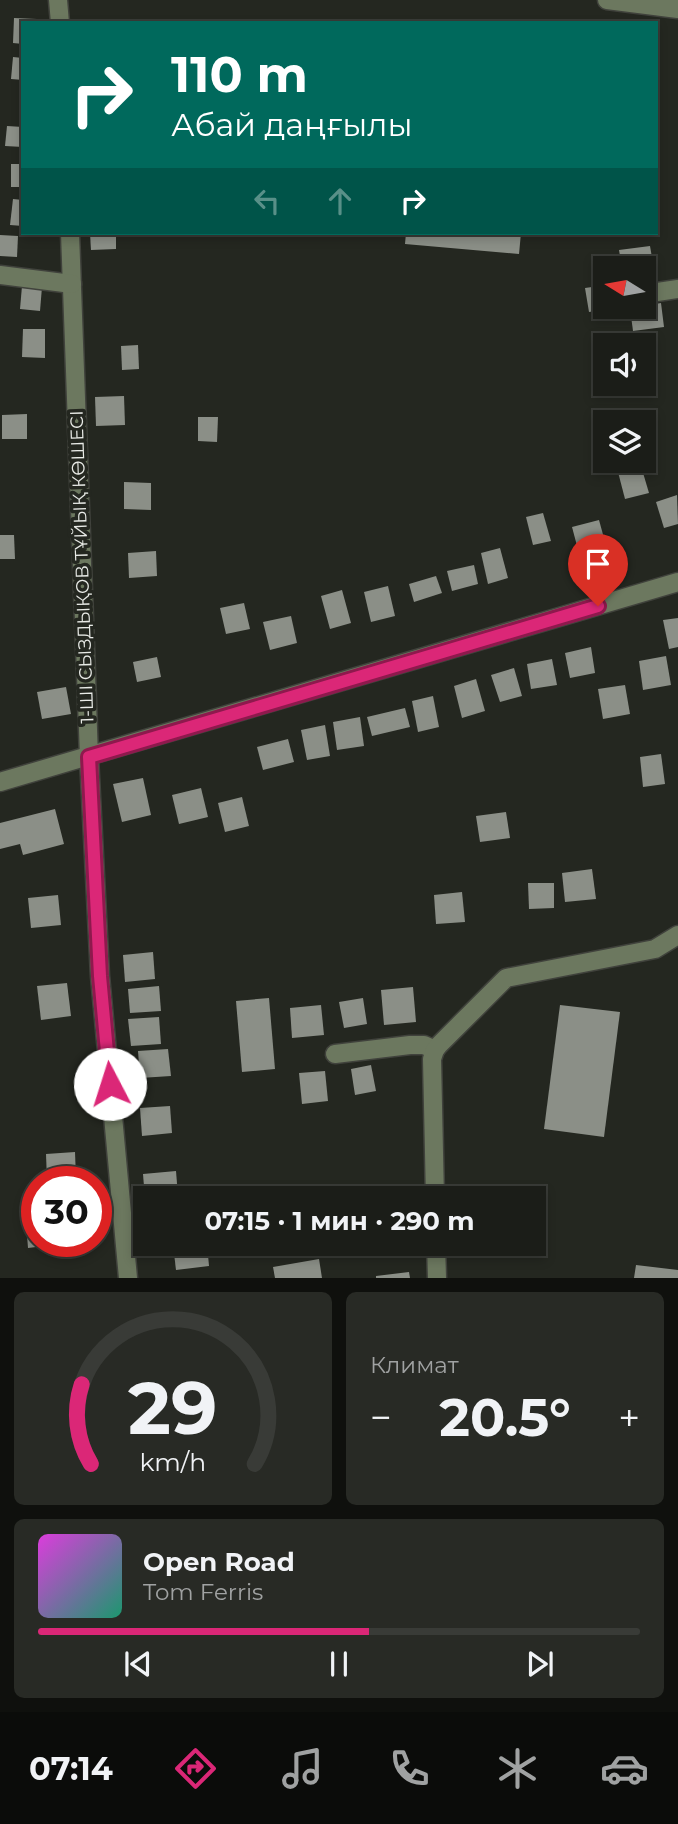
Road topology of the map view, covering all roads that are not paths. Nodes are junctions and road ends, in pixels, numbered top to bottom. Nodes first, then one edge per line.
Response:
1 (58, 0) edge
2 (607, 0) edge
3 (678, 9) edge
4 (60, 21) edge
5 (70, 235) edge
6 (0, 275) edge
7 (72, 284) junction
8 (678, 289) edge
9 (656, 292) edge
10 (678, 582) edge
11 (89, 757) junction
12 (0, 782) edge
13 (678, 935) edge
14 (435, 1050) junction
15 (335, 1054) dead end
16 (435, 1186) edge
17 (436, 1256) edge
18 (128, 1278) edge
19 (437, 1278) edge

1 - 4 street
2 - 3 street
5 - 7 street, 1-ШІ СЫЗДЫҚОВ ТҰЙЫҚ КӨШЕСІ
6 - 7 street
7 - 11 street, 1-ШІ СЫЗДЫҚОВ ТҰЙЫҚ КӨШЕСІ
8 - 9 street
10 - 11 street
11 - 12 street
11 - 18 street, 1-ШІ СЫЗДЫҚОВ ТҰЙЫҚ КӨШЕСІ
13 - 14 street
14 - 15 street
14 - 16 street
17 - 19 street

